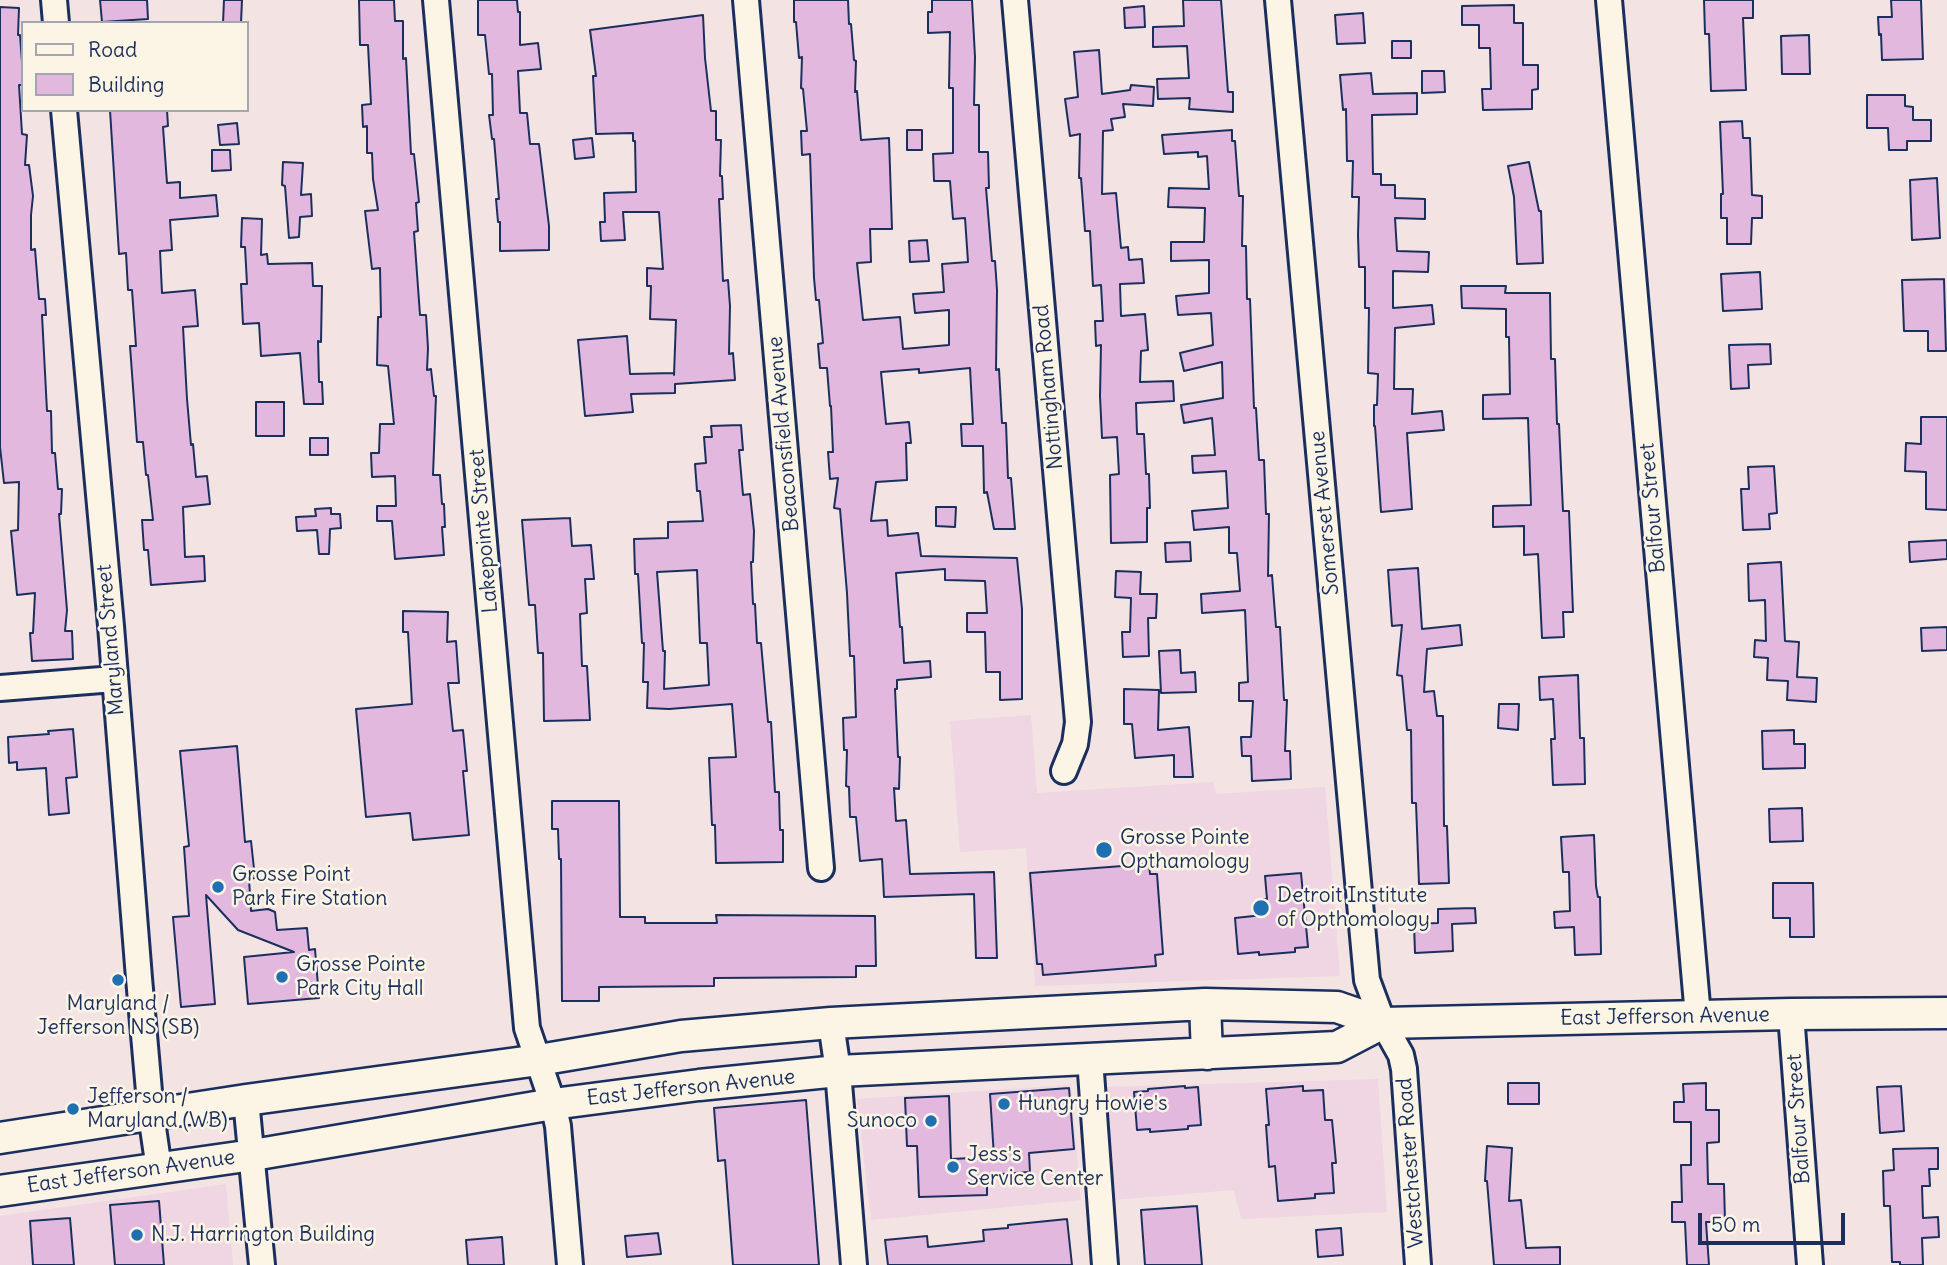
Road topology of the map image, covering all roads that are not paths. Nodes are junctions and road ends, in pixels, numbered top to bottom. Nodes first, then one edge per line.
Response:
1 (54, 0) edge
2 (436, 0) edge
3 (746, 0) edge
4 (1015, 0) edge
5 (1278, 0) edge
6 (1609, 0) edge
7 (56, 21) edge
8 (64, 112) edge
9 (114, 679) junction
10 (0, 688) edge
11 (1064, 771) dead end
12 (821, 868) dead end
13 (1205, 1004) junction
14 (1947, 1013) edge
15 (1791, 1014) junction
16 (1698, 1016) junction
17 (831, 1023) junction
18 (1383, 1023) junction
19 (1208, 1054) junction
20 (1090, 1059) junction
21 (538, 1060) junction
22 (838, 1071) junction
23 (246, 1100) junction
24 (553, 1104) junction
25 (151, 1114) junction
26 (0, 1138) edge
27 (253, 1155) junction
28 (159, 1169) junction
29 (0, 1191) edge
30 (262, 1265) edge
31 (570, 1265) edge
32 (855, 1265) edge
33 (1105, 1265) edge
34 (1418, 1265) edge
35 (1810, 1265) edge

1 - 7 street
2 - 21 street, Lakepointe Street
3 - 12 street, Beaconsfield Avenue
4 - 11 street, Nottingham Road
5 - 18 street, Somerset Avenue
6 - 16 street, Balfour Street
8 - 9 street, Maryland Street
9 - 10 street
9 - 25 street, Maryland Street
13 - 17 main road, East Jefferson Avenue
13 - 18 main road, East Jefferson Avenue
13 - 19 main road
14 - 15 main road, East Jefferson Avenue
15 - 16 main road, East Jefferson Avenue
15 - 35 street, Balfour Street
16 - 18 main road, East Jefferson Avenue
17 - 21 main road, East Jefferson Avenue
17 - 22 street
18 - 19 main road, East Jefferson Avenue
18 - 34 street, Westchester Road
19 - 20 main road, East Jefferson Avenue
20 - 22 main road, East Jefferson Avenue
20 - 33 street
21 - 23 main road, East Jefferson Avenue
21 - 24 street, Lakepointe Street
22 - 24 main road, East Jefferson Avenue
22 - 32 street
23 - 25 main road, East Jefferson Avenue
23 - 27 street
24 - 27 main road, East Jefferson Avenue
24 - 31 street
25 - 26 main road, East Jefferson Avenue
25 - 28 street, Maryland Street
27 - 28 main road, East Jefferson Avenue
27 - 30 street
28 - 29 main road, East Jefferson Avenue

